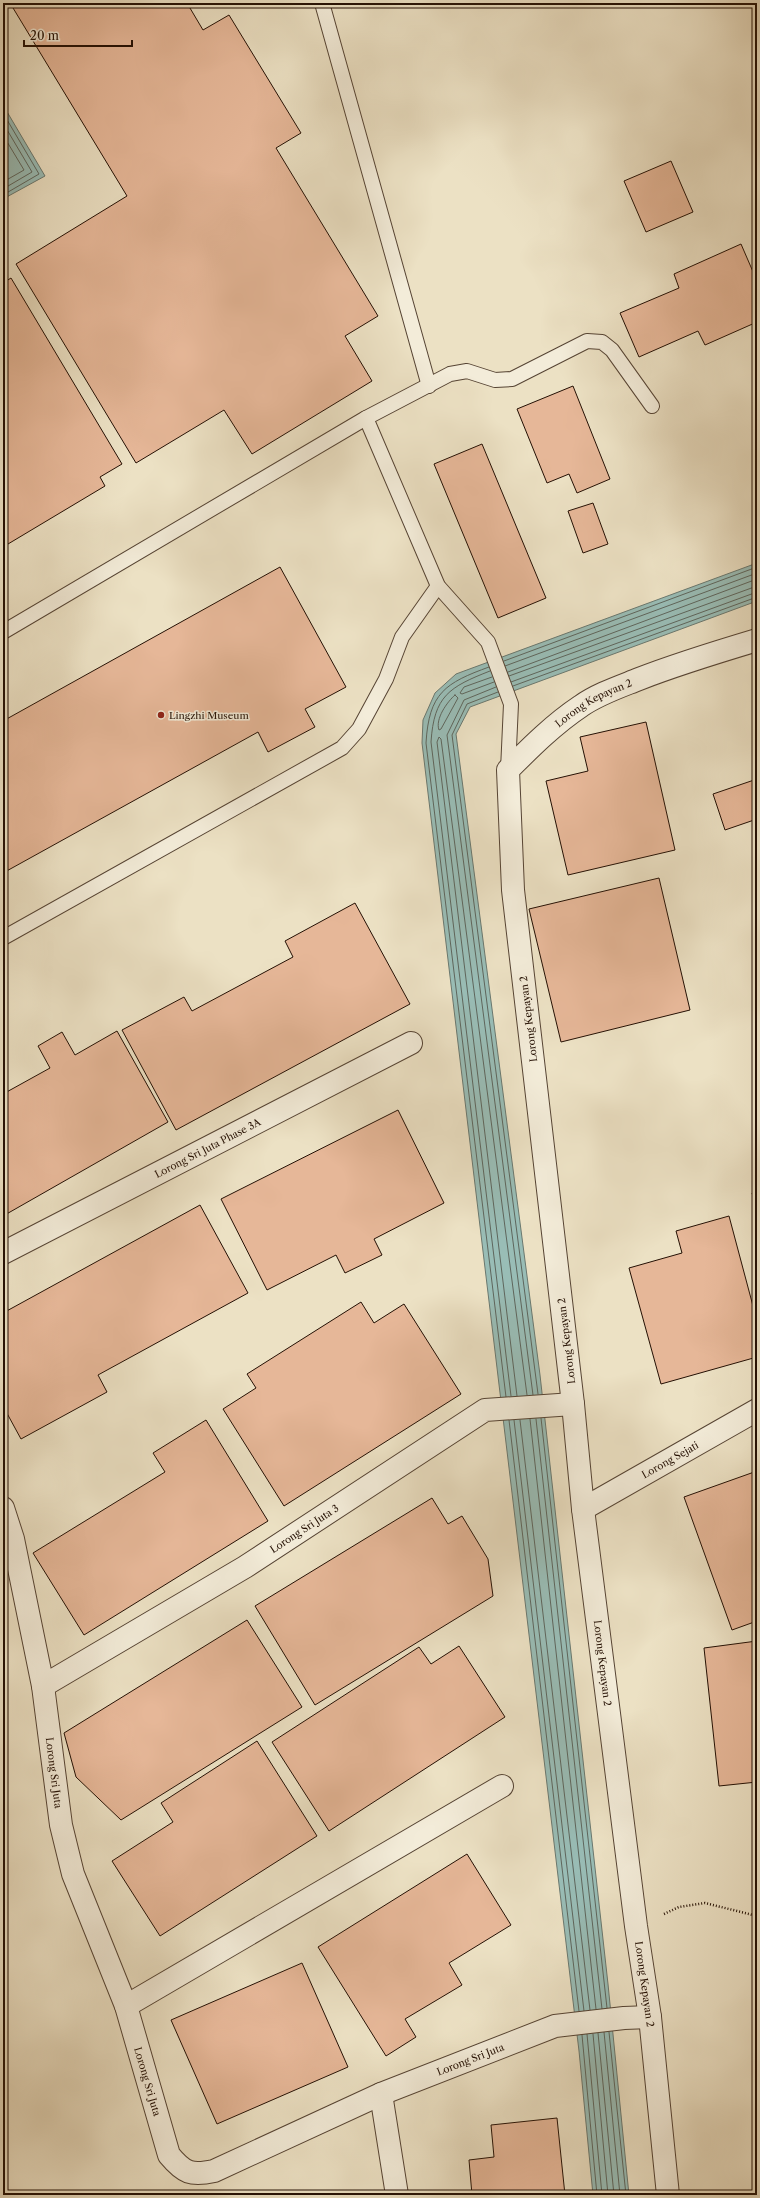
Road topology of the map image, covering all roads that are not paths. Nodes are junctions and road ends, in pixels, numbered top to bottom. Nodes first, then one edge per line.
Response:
1 (322, 3) edge
2 (429, 386) junction
3 (652, 406) dead end
4 (366, 418) junction
5 (438, 586) junction
6 (3, 632) edge
7 (757, 640) edge
8 (508, 770) junction
9 (3, 938) edge
10 (411, 1043) dead end
11 (3, 1253) edge
12 (573, 1404) junction
13 (757, 1410) edge
14 (3, 1508) edge
15 (583, 1509) junction
16 (43, 1686) junction
17 (502, 1786) dead end
18 (126, 2006) junction
19 (650, 2017) junction
20 (381, 2094) junction
21 (397, 2195) edge
22 (668, 2195) edge

1 - 2 lane
2 - 3 lane
2 - 4 lane
4 - 5 lane
4 - 6 lane
5 - 8 lane
5 - 9 lane
7 - 8 street, Lorong Kepayan 2
8 - 12 street, Lorong Kepayan 2
10 - 11 street, Lorong Sri Juta Phase 3A
12 - 15 street, Lorong Kepayan 2
12 - 16 street, Lorong Sri Juta 3
13 - 15 street, Lorong Sejati
14 - 16 street, Lorong Sri Juta
15 - 19 street, Lorong Kepayan 2
16 - 18 street, Lorong Sri Juta
17 - 18 street
18 - 20 street, Lorong Sri Juta
19 - 20 street, Lorong Sri Juta
19 - 22 street, Lorong Kepayan 2
20 - 21 street

